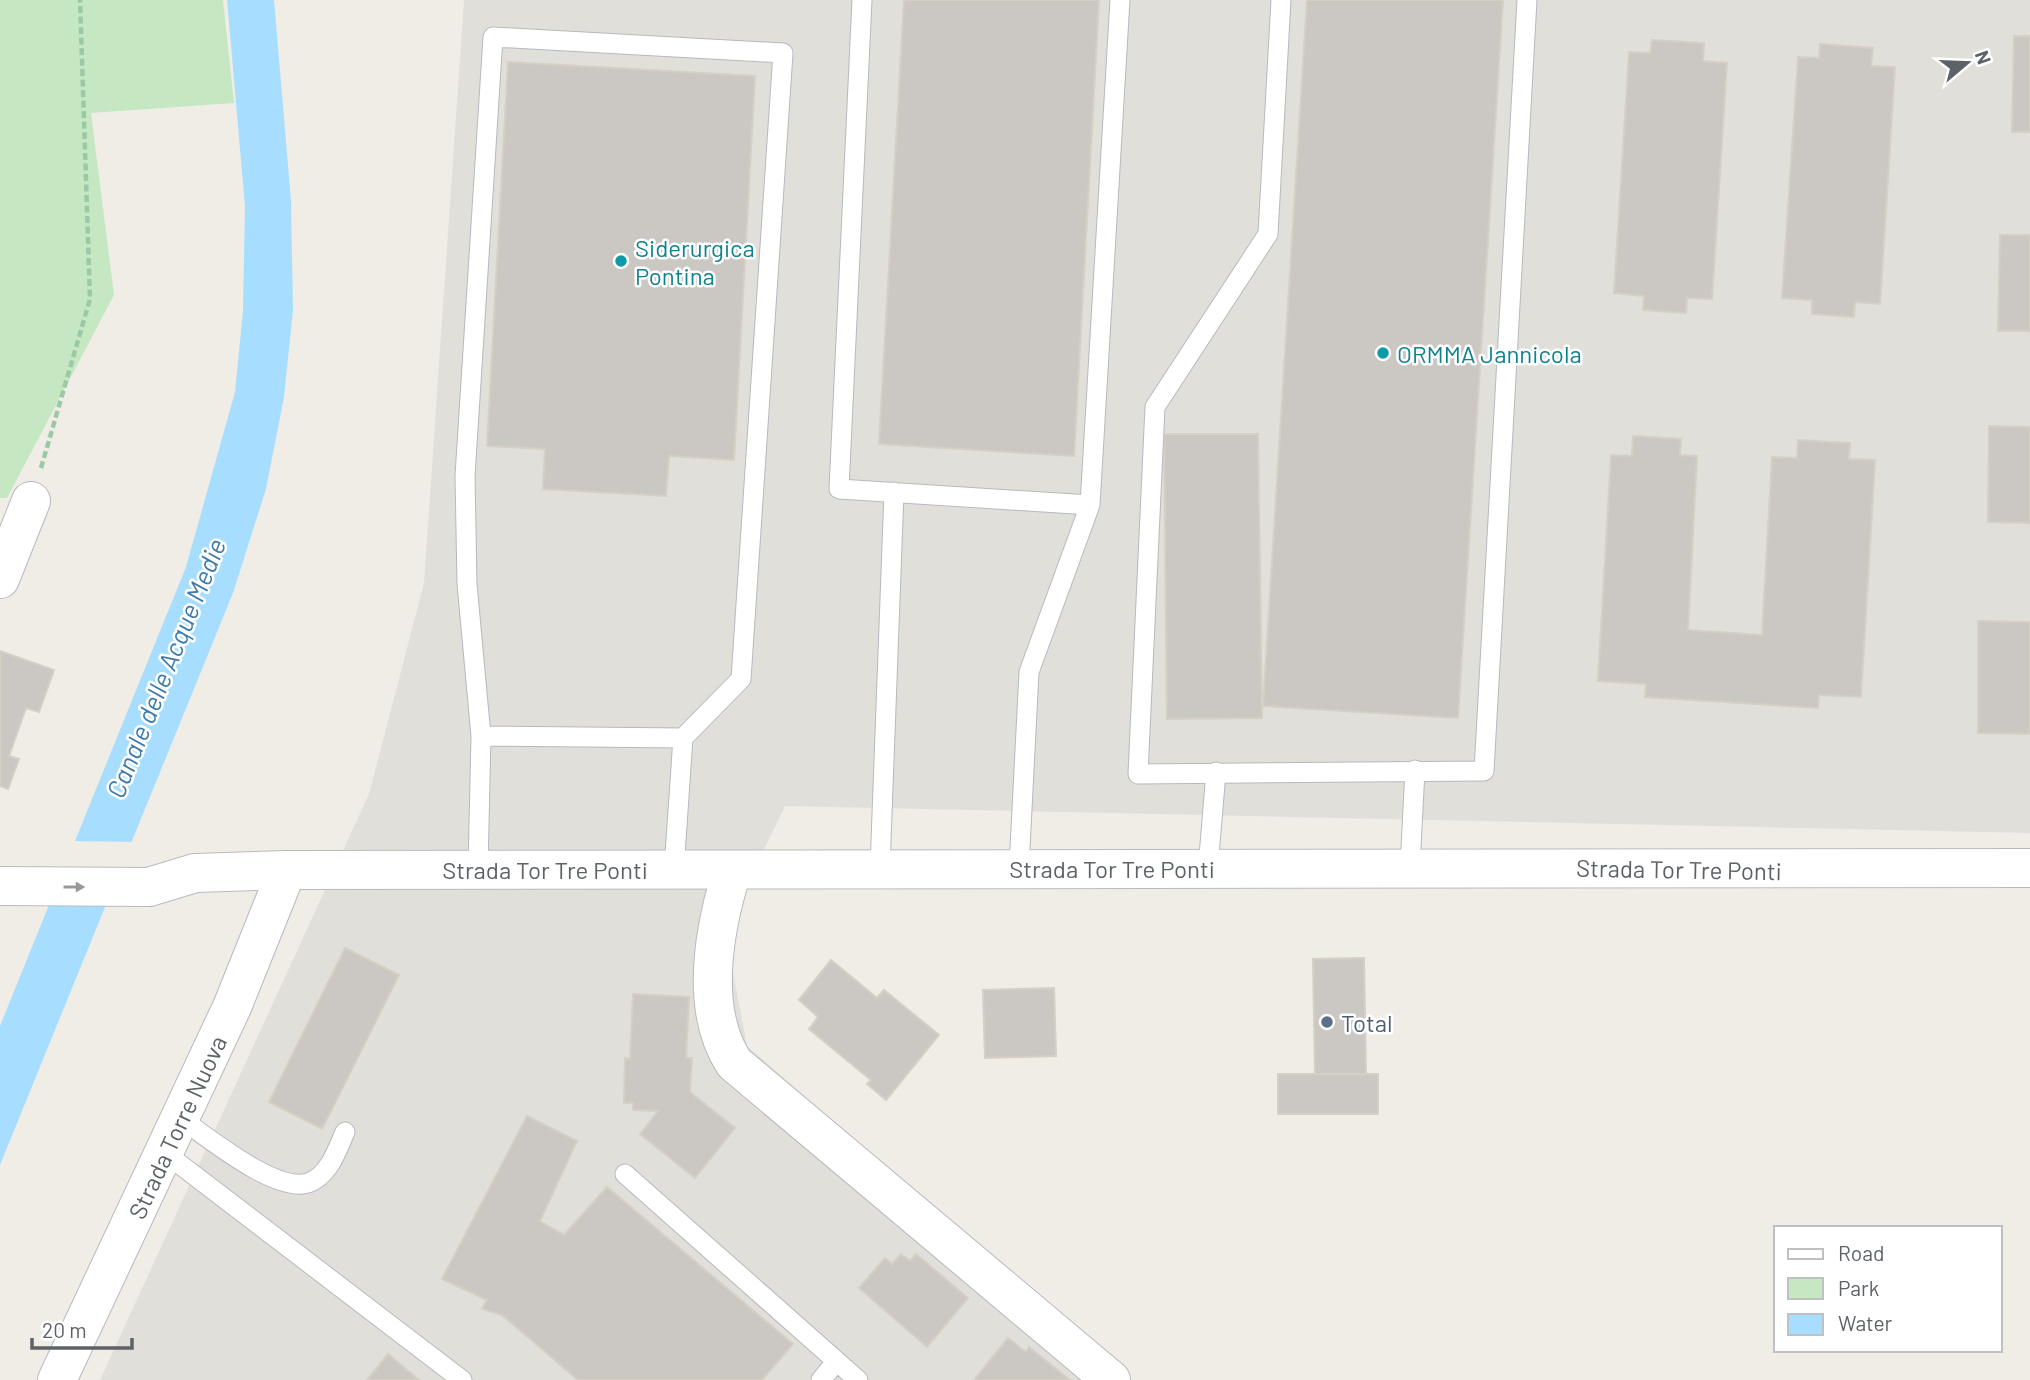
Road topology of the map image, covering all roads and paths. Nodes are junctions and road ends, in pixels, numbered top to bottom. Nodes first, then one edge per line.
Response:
1 (80, 0) edge
2 (862, 0) edge
3 (1120, 0) edge
4 (1281, 0) edge
5 (1527, 0) edge
6 (894, 492) junction
7 (31, 501) joint
8 (1090, 505) junction
9 (0, 579) edge
10 (481, 736) junction
11 (683, 738) junction
12 (1415, 770) junction
13 (1216, 772) junction
14 (1410, 867) junction
15 (880, 868) junction
16 (1019, 868) junction
17 (1208, 868) junction
18 (2030, 868) edge
19 (478, 869) junction
20 (674, 869) junction
21 (288, 870) junction
22 (732, 871) junction
23 (5, 874) edge
24 (181, 1118) junction
25 (345, 1132) dead end
26 (165, 1153) junction
27 (625, 1174) dead end
28 (835, 1363) junction
29 (57, 1380) edge
30 (462, 1380) edge
31 (821, 1380) edge
32 (858, 1380) edge
33 (1111, 1380) edge

1 - 7 path
2 - 6 lane
3 - 8 lane
4 - 13 lane
5 - 12 lane
6 - 8 lane
6 - 15 lane
7 - 9 street
8 - 16 lane
10 - 11 lane
10 - 11 lane
10 - 19 lane
11 - 20 lane
12 - 13 lane
12 - 14 lane
13 - 17 lane
14 - 17 street, Strada Tor Tre Ponti
14 - 18 street, Strada Tor Tre Ponti
15 - 16 street, Strada Tor Tre Ponti
15 - 22 street, Strada Tor Tre Ponti
16 - 17 street, Strada Tor Tre Ponti
19 - 20 street, Strada Tor Tre Ponti
19 - 21 street, Strada Tor Tre Ponti
20 - 22 street, Strada Tor Tre Ponti
21 - 23 street, Strada Tor Tre Ponti
21 - 24 street, Strada Torre Nuova
22 - 33 street
24 - 25 lane
24 - 26 street, Strada Torre Nuova
26 - 29 street, Strada Torre Nuova
26 - 30 lane
27 - 28 lane
28 - 31 lane
28 - 32 lane

